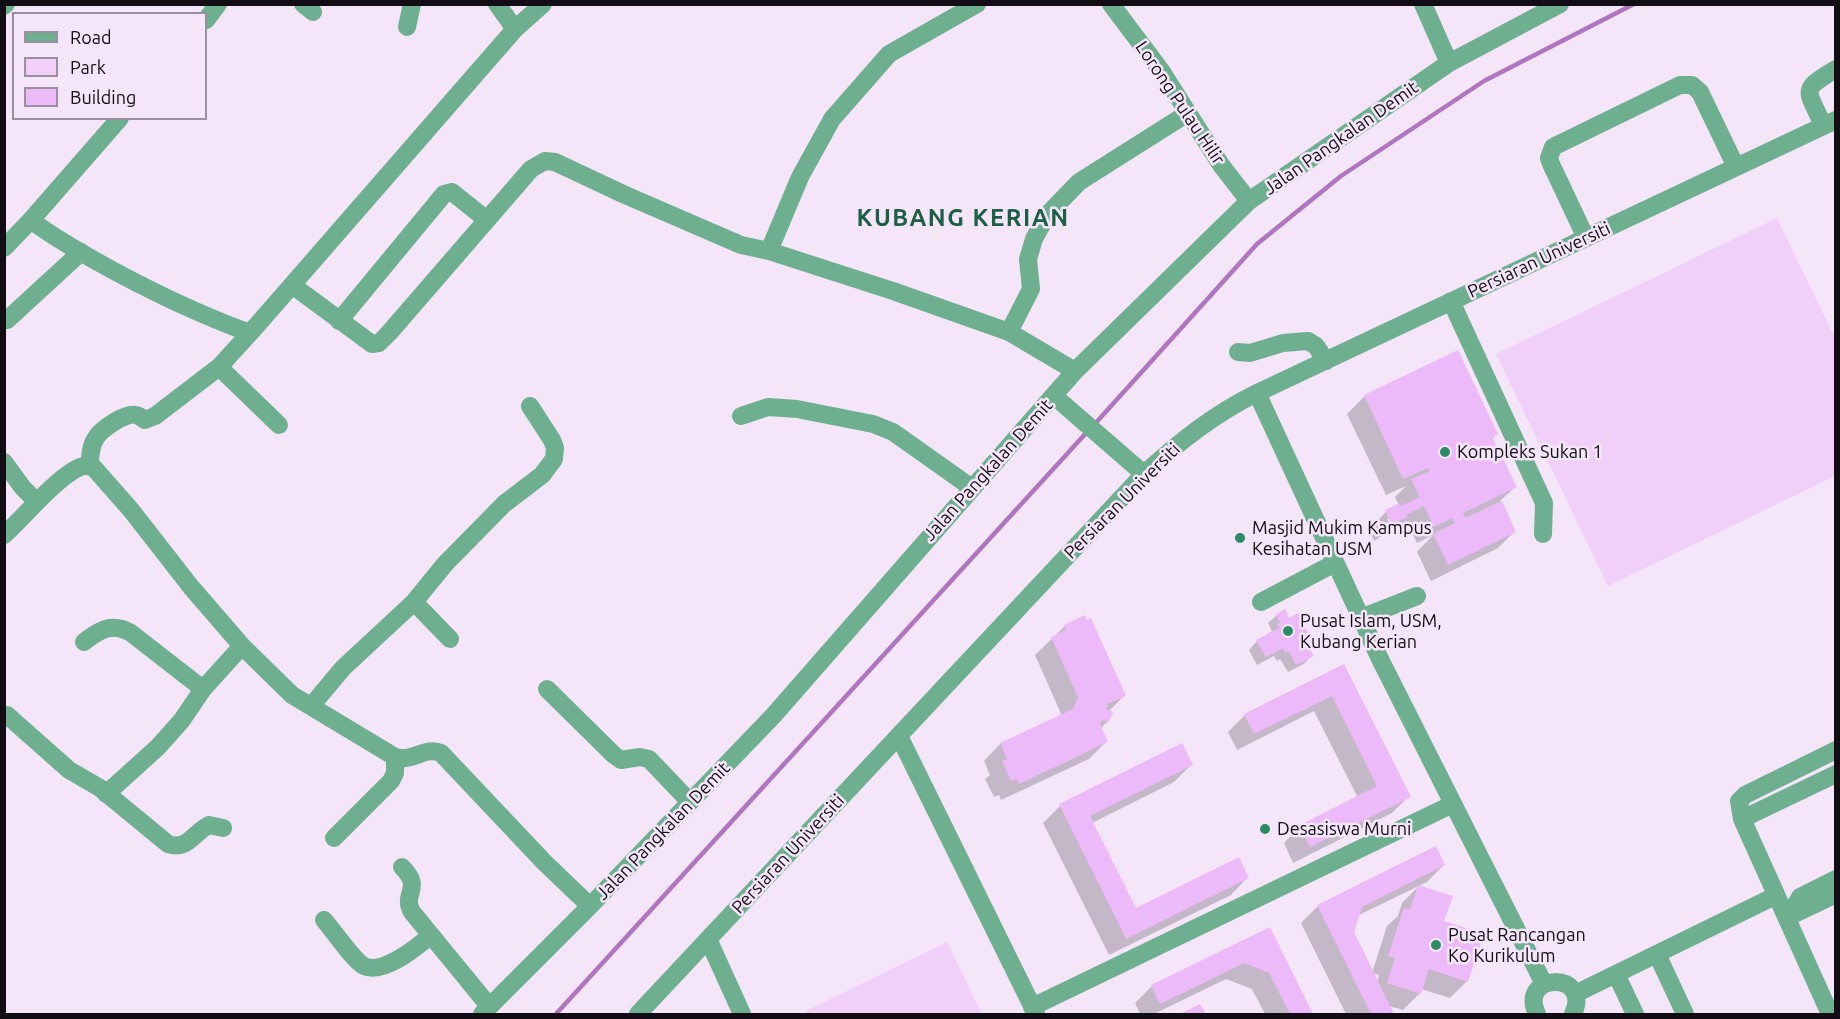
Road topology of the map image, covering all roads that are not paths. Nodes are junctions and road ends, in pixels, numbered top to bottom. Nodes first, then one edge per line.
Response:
1 (218, 4) edge
2 (411, 4) edge
3 (497, 4) edge
4 (543, 4) edge
5 (977, 4) edge
6 (1111, 4) edge
7 (1423, 4) edge
8 (1560, 4) edge
9 (207, 19) edge
10 (407, 27) dead end
11 (515, 29) junction
12 (1449, 63) junction
13 (1836, 69) edge
14 (1188, 113) junction
15 (118, 120) edge
16 (1829, 123) edge
17 (1736, 167) junction
18 (1249, 201) junction
19 (31, 220) junction
20 (487, 220) junction
21 (1586, 238) junction
22 (4, 248) edge
23 (770, 251) junction
24 (81, 252) junction
25 (292, 285) junction
26 (1451, 301) junction
27 (7, 320) dead end
28 (339, 321) junction
29 (1009, 332) junction
30 (250, 333) junction
31 (1238, 352) dead end
32 (1326, 360) junction
33 (219, 367) junction
34 (1075, 371) junction
35 (1257, 393) junction
36 (1054, 396) junction
37 (530, 406) dead end
38 (741, 416) dead end
39 (279, 425) dead end
40 (4, 462) edge
41 (90, 466) junction
42 (1144, 474) junction
43 (972, 488) junction
44 (37, 502) junction
45 (1543, 534) dead end
46 (4, 535) edge
47 (1335, 563) junction
48 (1417, 596) dead end
49 (1261, 602) dead end
50 (414, 603) junction
51 (1361, 618) junction
52 (450, 639) dead end
53 (84, 642) dead end
54 (242, 646) junction
55 (547, 688) dead end
56 (203, 689) junction
57 (312, 705) junction
58 (4, 715) edge
59 (899, 736) junction
60 (1836, 750) edge
61 (395, 757) junction
62 (1836, 774) edge
63 (106, 794) junction
64 (690, 802) junction
65 (1453, 804) junction
66 (1742, 819) junction
67 (223, 828) dead end
68 (334, 838) dead end
69 (402, 867) dead end
70 (1836, 879) edge
71 (1836, 894) edge
72 (1775, 896) junction
73 (591, 906) junction
74 (324, 920) dead end
75 (430, 936) junction
76 (708, 939) junction
77 (1657, 954) junction
78 (1616, 974) junction
79 (1544, 984) junction
80 (1575, 994) junction
81 (486, 1010) edge
82 (1034, 1011) edge
83 (638, 1014) edge
84 (742, 1014) edge
85 (1537, 1014) edge
86 (1573, 1014) edge
87 (1635, 1014) edge
88 (1685, 1014) edge
89 (1830, 1014) edge

1 - 9 street
2 - 10 street
3 - 11 street
4 - 11 street
5 - 23 street
6 - 14 street, Lorong Pulau Hilir
7 - 12 street
8 - 12 street, Jalan Pangkalan Demit
11 - 25 street
12 - 18 street, Jalan Pangkalan Demit
13 - 16 street
14 - 18 street, Lorong Pulau Hilir
14 - 29 street
15 - 19 street
16 - 17 street, Persiaran Universiti
17 - 21 street, Persiaran Universiti
17 - 21 street
18 - 34 street, Jalan Pangkalan Demit
19 - 22 street
19 - 24 street
20 - 23 street
20 - 28 street
20 - 28 street
21 - 26 street, Persiaran Universiti
23 - 29 street
24 - 27 street
24 - 30 street
25 - 28 street
25 - 30 street
26 - 32 street, Persiaran Universiti
26 - 45 street
29 - 34 street
30 - 33 street
31 - 32 street
32 - 35 street, Persiaran Universiti
33 - 39 street
33 - 41 street
34 - 36 street, Jalan Pangkalan Demit
35 - 42 street, Persiaran Universiti
35 - 47 street
36 - 42 street
36 - 43 street, Jalan Pangkalan Demit
37 - 50 street
38 - 43 street
40 - 44 street
41 - 44 street
41 - 54 street
42 - 59 street, Persiaran Universiti
43 - 64 street, Jalan Pangkalan Demit
44 - 46 street
47 - 49 street
47 - 51 street
48 - 51 street
50 - 52 street
50 - 57 street
51 - 65 street
53 - 56 street
54 - 56 street
54 - 57 street
55 - 64 street
56 - 63 street
57 - 61 street
58 - 63 street
59 - 76 street, Persiaran Universiti
59 - 82 street
60 - 66 street
61 - 68 street
61 - 73 street
62 - 66 street
63 - 67 street
64 - 73 street, Jalan Pangkalan Demit
65 - 79 street
65 - 82 street
66 - 72 street
69 - 75 street
70 - 71 street
72 - 77 street
72 - 89 street
73 - 81 street, Jalan Pangkalan Demit
74 - 75 street
75 - 81 street
76 - 83 street, Persiaran Universiti
76 - 84 street
77 - 78 street
77 - 88 street
78 - 80 street
78 - 87 street
79 - 80 street
79 - 85 street
80 - 86 street

